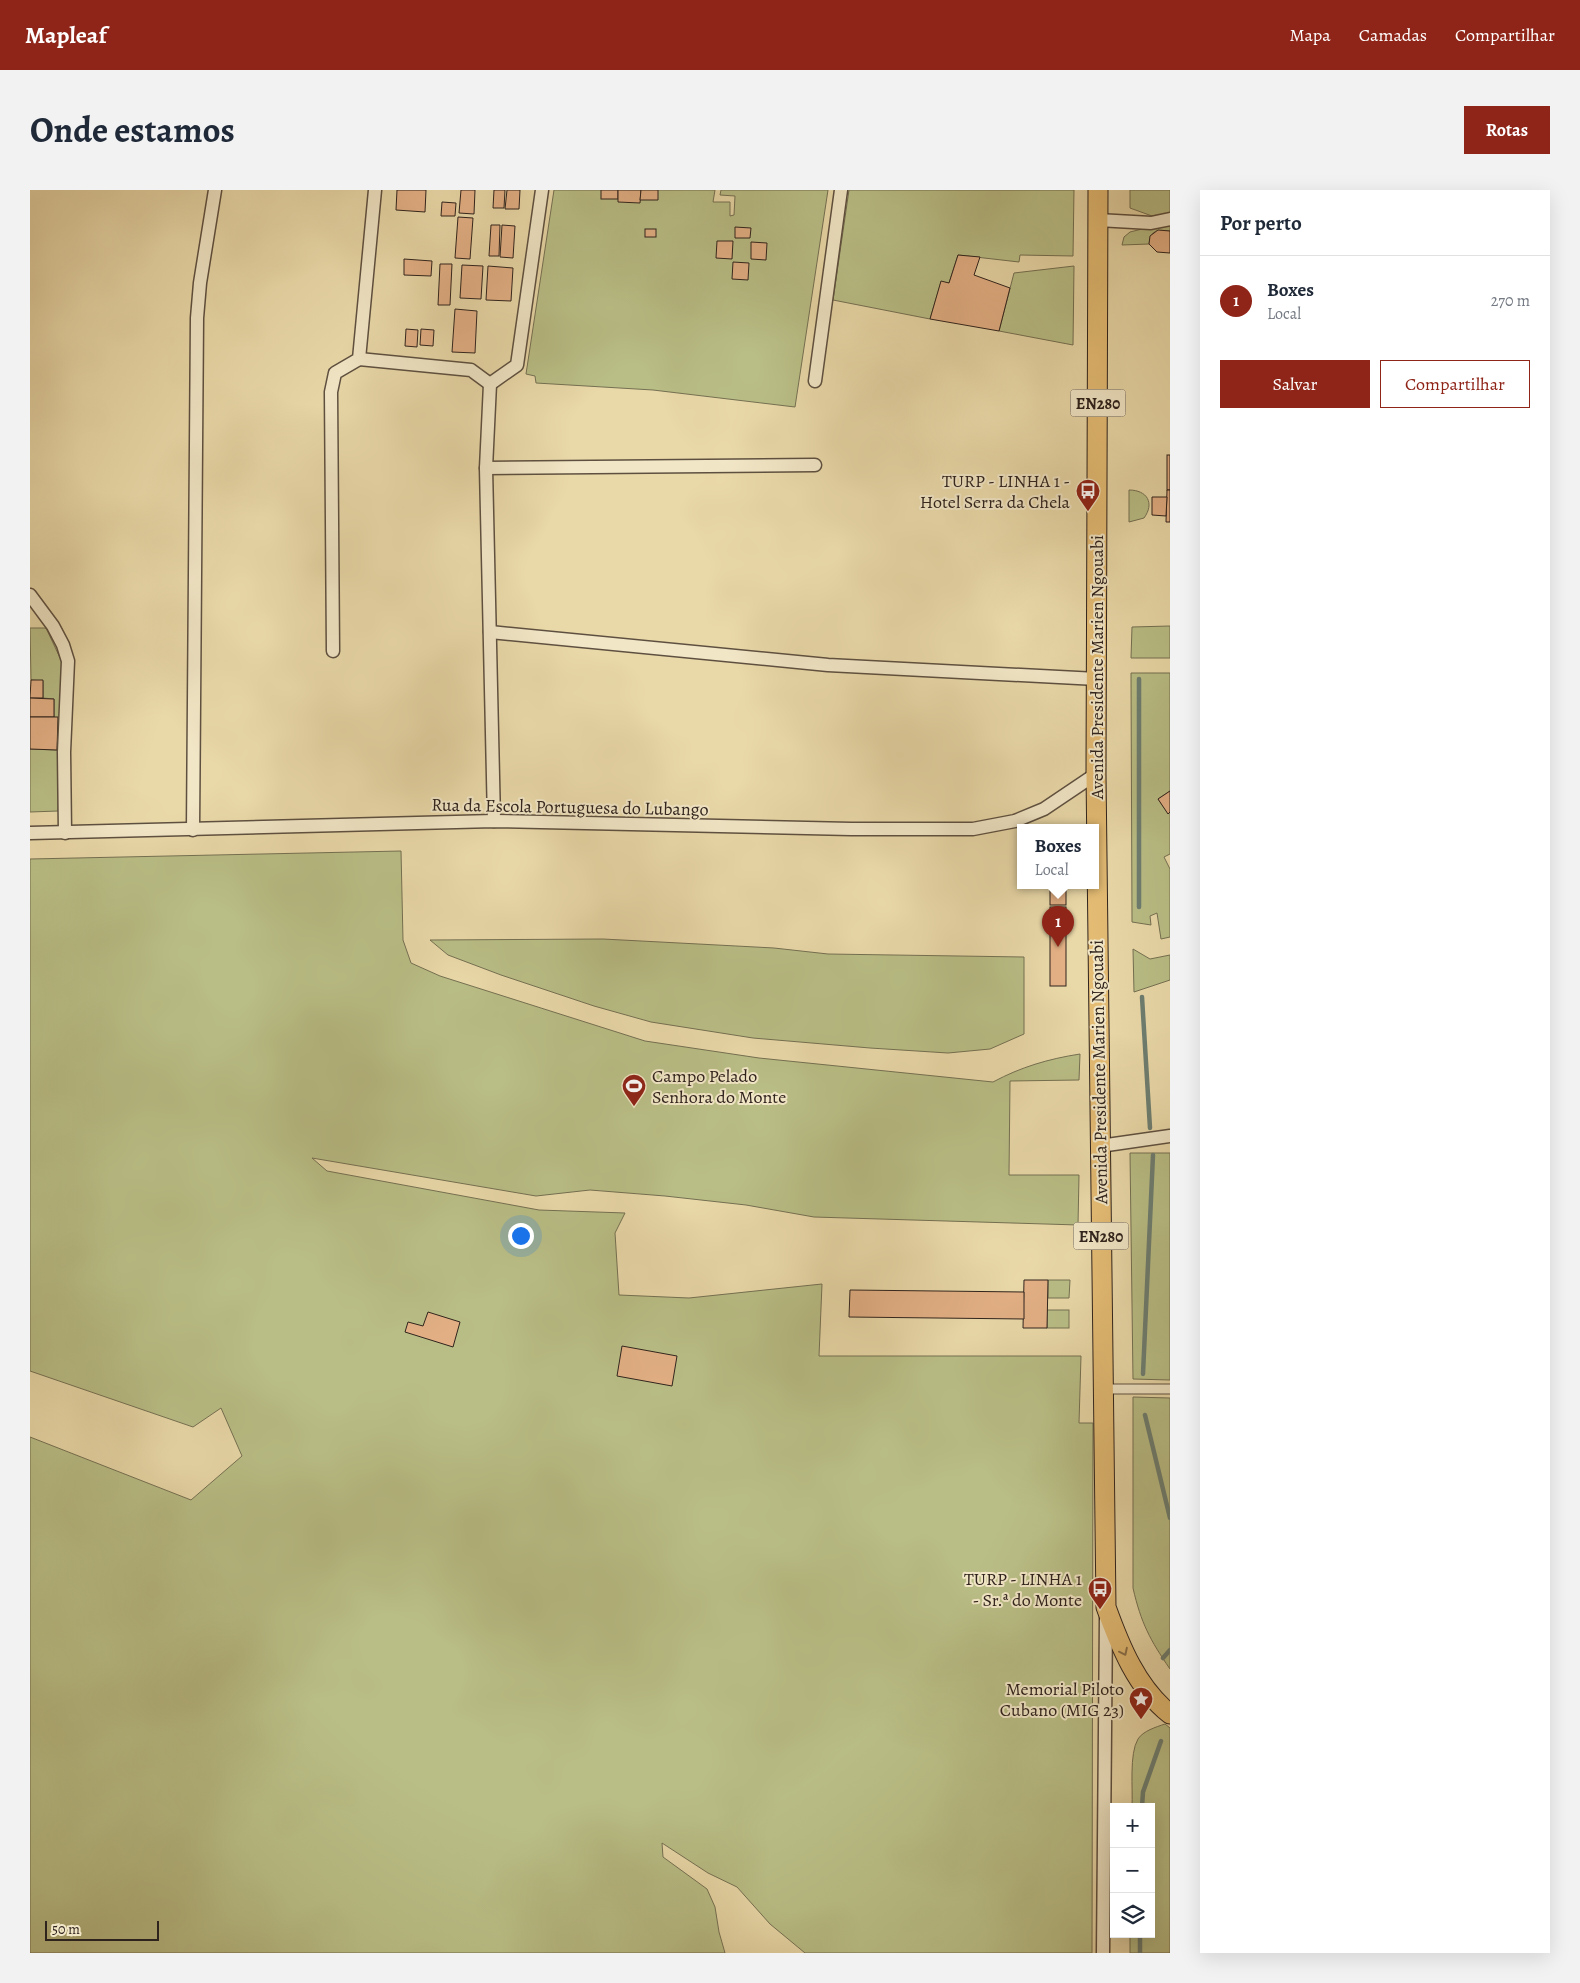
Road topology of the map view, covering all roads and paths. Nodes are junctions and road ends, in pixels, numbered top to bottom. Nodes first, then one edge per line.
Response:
1 (215, 190) edge
2 (375, 190) edge
3 (542, 190) edge
4 (841, 190) edge
5 (1098, 190) edge
6 (1170, 219) edge
7 (1098, 220) junction
8 (358, 359) junction
9 (815, 380) dead end
10 (490, 384) junction
11 (815, 465) dead end
12 (486, 468) junction
13 (30, 595) edge
14 (490, 632) junction
15 (334, 650) dead end
16 (1096, 679) junction
17 (1096, 774) junction
18 (494, 821) junction
19 (1097, 824) edge
20 (193, 830) junction
21 (65, 833) junction
22 (30, 834) edge
23 (1097, 889) edge
24 (1170, 1136) edge
25 (1100, 1146) junction
26 (1170, 1388) edge
27 (1103, 1389) junction
28 (1106, 1607) junction
29 (1170, 1714) edge
30 (1103, 1953) edge

1 - 20 street
2 - 8 street
3 - 10 street
4 - 9 street
5 - 7 main road, Avenida Presidente Marien Ngouabi / EN280
6 - 7 street
7 - 16 main road, Avenida Presidente Marien Ngouabi / EN280
8 - 10 street
8 - 15 street
10 - 12 street
11 - 12 street
12 - 14 street
13 - 21 street
14 - 16 street
14 - 18 street
16 - 17 main road, Avenida Presidente Marien Ngouabi / EN280
17 - 18 street, Rua da Escola Portuguesa do Lubango
17 - 19 main road, Avenida Presidente Marien Ngouabi / EN280
18 - 20 street, Rua da Escola Portuguesa do Lubango
20 - 21 street, Rua da Escola Portuguesa do Lubango
21 - 22 street, Rua da Escola Portuguesa do Lubango
23 - 25 main road, Avenida Presidente Marien Ngouabi / EN280
24 - 25 street
25 - 27 main road, Avenida Presidente Marien Ngouabi / EN280
26 - 27 street
27 - 28 main road, Avenida Presidente Marien Ngouabi / EN280
28 -> 29 main road, EN280
28 - 30 street, Avenida Presidente Marien Ngouabi

